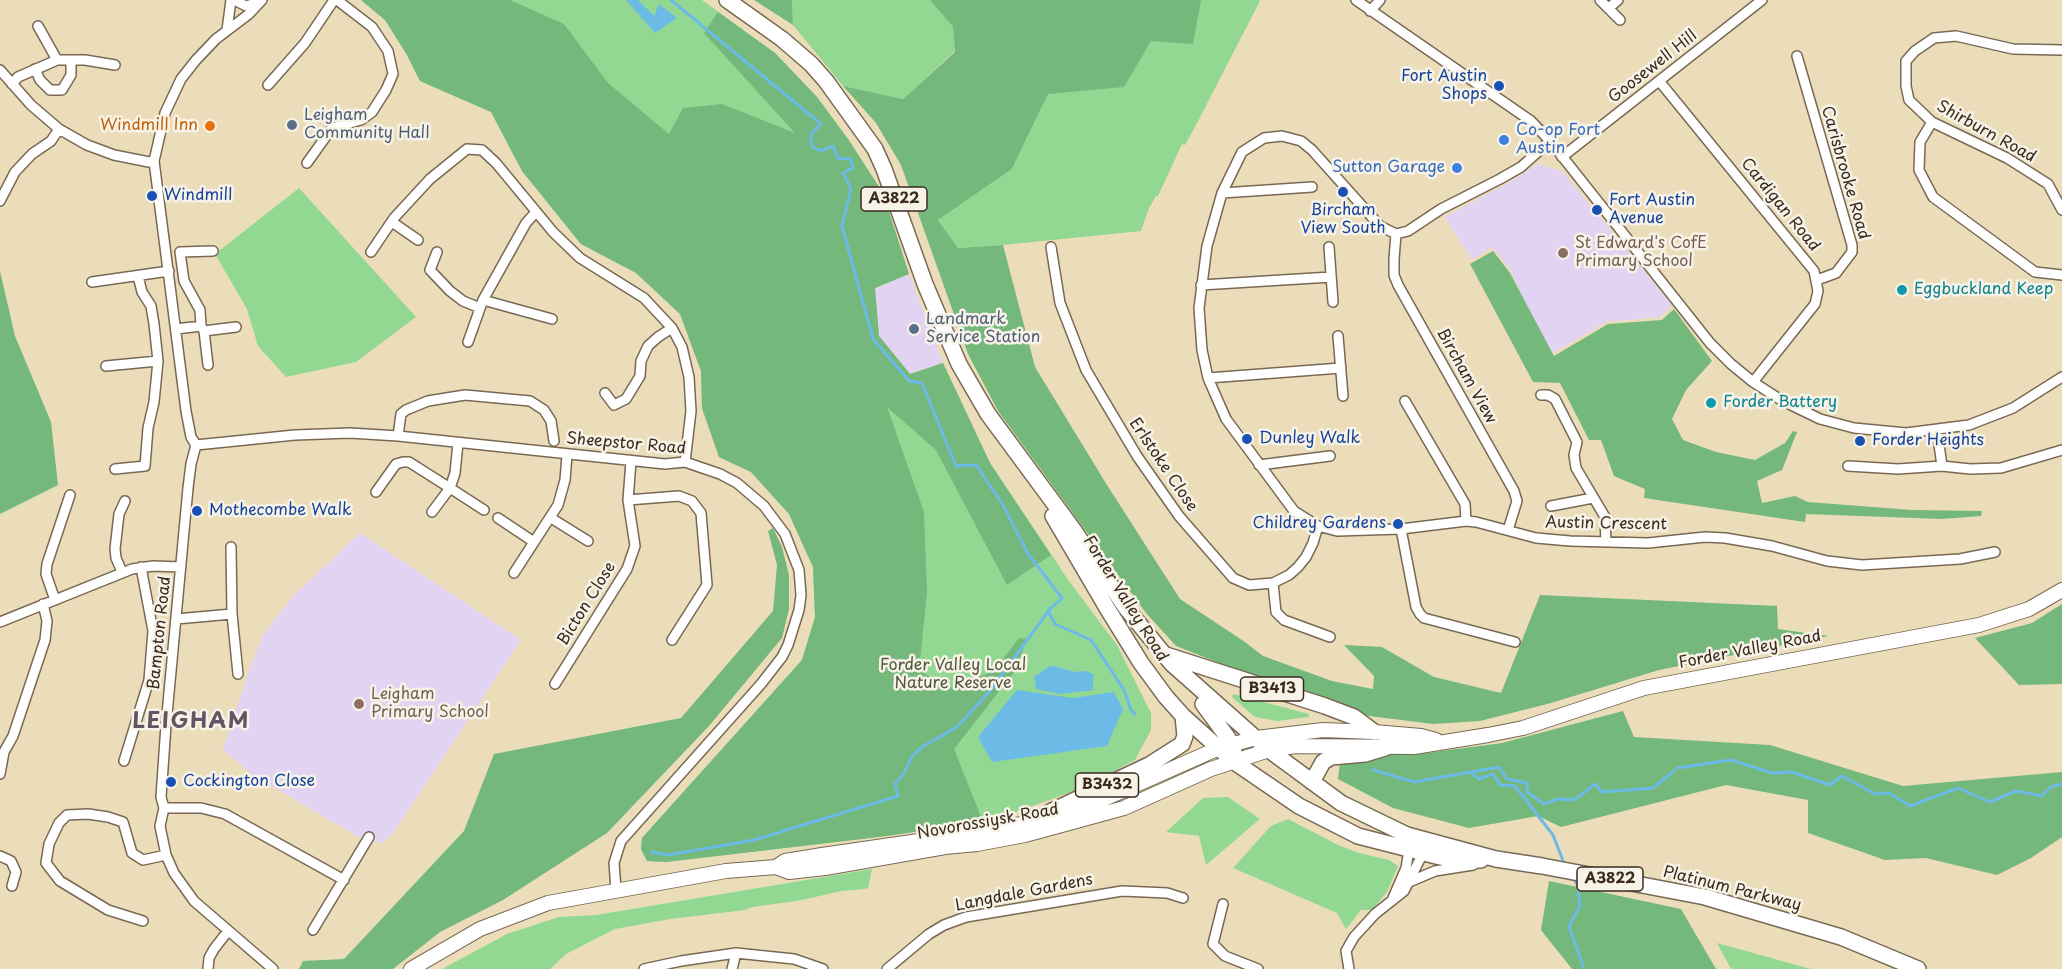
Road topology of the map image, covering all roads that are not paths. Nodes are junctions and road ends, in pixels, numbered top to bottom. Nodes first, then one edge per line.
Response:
1 (232, 0) edge
2 (336, 0) edge
3 (727, 0) edge
4 (1356, 0) edge
5 (1380, 0) edge
6 (1600, 0) edge
7 (1618, 0) edge
8 (1762, 0) edge
9 (260, 1) edge
10 (1609, 8) junction
11 (1370, 10) junction
12 (1620, 20) dead end
13 (38, 26) dead end
14 (227, 30) junction
15 (2062, 50) edge
16 (1797, 56) dead end
17 (57, 60) junction
18 (71, 60) junction
19 (115, 65) dead end
20 (35, 69) junction
21 (0, 70) edge
22 (1660, 81) junction
23 (12, 84) junction
24 (268, 86) dead end
25 (1932, 122) junction
26 (59, 129) junction
27 (1550, 141) junction
28 (1562, 157) junction
29 (154, 161) junction
30 (307, 163) dead end
31 (4, 184) edge
32 (1312, 187) dead end
33 (1222, 193) junction
34 (0, 201) edge
35 (2062, 210) edge
36 (536, 212) junction
37 (392, 222) junction
38 (1396, 234) junction
39 (418, 240) dead end
40 (1051, 246) dead end
41 (1329, 247) dead end
42 (213, 251) dead end
43 (371, 252) dead end
44 (437, 252) dead end
45 (169, 271) junction
46 (2062, 275) edge
47 (138, 276) junction
48 (1331, 278) junction
49 (1817, 280) junction
50 (92, 282) dead end
51 (1201, 285) junction
52 (1333, 302) dead end
53 (481, 304) junction
54 (552, 319) dead end
55 (236, 327) dead end
56 (202, 328) junction
57 (672, 328) junction
58 (176, 329) junction
59 (1338, 336) dead end
60 (468, 342) dead end
61 (158, 361) junction
62 (208, 365) dead end
63 (106, 366) dead end
64 (1341, 368) junction
65 (2062, 377) edge
66 (1208, 378) junction
67 (1753, 382) junction
68 (605, 393) dead end
69 (1541, 395) dead end
70 (1343, 396) dead end
71 (1405, 401) dead end
72 (1937, 430) junction
73 (398, 436) junction
74 (1006, 439) junction
75 (554, 441) dead end
76 (458, 443) junction
77 (196, 445) junction
78 (2062, 450) edge
79 (567, 454) junction
80 (1330, 456) dead end
81 (632, 460) junction
82 (685, 462) junction
83 (1259, 465) junction
84 (1848, 466) dead end
85 (1942, 466) junction
86 (115, 469) dead end
87 (450, 488) junction
88 (376, 492) dead end
89 (70, 495) dead end
90 (1593, 498) junction
91 (628, 500) junction
92 (125, 501) dead end
93 (1551, 506) dead end
94 (484, 510) dead end
95 (432, 512) dead end
96 (498, 518) dead end
97 (551, 518) junction
98 (1466, 521) junction
99 (1318, 526) junction
100 (1401, 529) junction
101 (1508, 530) junction
102 (588, 541) dead end
103 (534, 542) junction
104 (1606, 542) junction
105 (231, 548) dead end
106 (1995, 552) dead end
107 (141, 567) junction
108 (181, 567) junction
109 (122, 572) junction
110 (513, 573) dead end
111 (1273, 583) junction
112 (2062, 590) edge
113 (54, 600) junction
114 (43, 604) junction
115 (232, 614) junction
116 (176, 619) junction
117 (0, 622) edge
118 (1330, 637) dead end
119 (672, 640) dead end
120 (1515, 642) dead end
121 (1169, 660) junction
122 (238, 674) dead end
123 (555, 684) dead end
124 (1183, 716) junction
125 (1374, 732) junction
126 (1256, 738) junction
127 (1443, 742) junction
128 (1225, 746) junction
129 (1385, 748) junction
130 (1269, 750) junction
131 (124, 761) dead end
132 (1233, 761) junction
133 (1295, 770) joint
134 (0, 774) edge
135 (1312, 782) junction
136 (164, 807) junction
137 (1041, 820) junction
138 (369, 837) dead end
139 (1413, 846) junction
140 (166, 855) junction
141 (0, 856) edge
142 (1496, 859) junction
143 (776, 867) junction
144 (344, 880) junction
145 (1409, 882) junction
146 (12, 886) dead end
147 (616, 890) junction
148 (1183, 898) dead end
149 (1392, 900) junction
150 (1222, 904) dead end
151 (143, 921) dead end
152 (313, 930) dead end
153 (228, 932) junction
154 (442, 951) junction
155 (736, 953) junction
156 (208, 969) edge
157 (273, 969) edge
158 (411, 969) edge
159 (427, 969) edge
160 (644, 969) edge
161 (732, 969) edge
162 (823, 969) edge
163 (887, 969) edge
164 (1258, 969) edge
165 (1349, 969) edge
166 (1918, 969) edge

1 - 9 street
1 - 14 street
2 - 24 street
2 - 30 street
3 - 74 main road, Forder Valley Road / A3822
4 - 11 street
5 - 11 street
6 - 10 street
7 - 10 street
8 - 22 street, Goosewell Hill
9 - 14 street
10 - 12 street
11 - 27 street
13 - 17 street
14 - 29 street
15 - 25 street, Shirburn Road
16 - 49 street, Carisbrooke Road
17 - 18 street
17 - 20 street
18 - 19 street
18 - 20 street
20 - 23 street
21 - 23 street
22 - 28 street, Goosewell Hill
22 - 49 street, Cardigan Road
23 - 26 street
25 - 35 street, Shirburn Road
25 - 46 street
26 - 29 street
26 - 31 street
27 - 28 street
27 - 38 street
28 - 67 street
29 - 45 street
31 - 34 street
32 - 33 street
33 - 38 street, Austin Crescent
33 - 51 street, Austin Crescent
36 - 37 street
36 - 53 street
36 - 57 street
37 - 39 street
37 - 43 street
38 - 101 street, Bircham View
40 - 111 street, Erlstoke Close
41 - 48 street
42 - 56 street
44 - 53 street
45 - 47 street
45 - 58 street
47 - 50 street
47 - 61 street
48 - 51 street
48 - 52 street
49 - 67 street
51 - 66 street, Austin Crescent
53 - 54 street
53 - 60 street
55 - 56 street
56 - 58 street
56 - 62 street
57 - 68 street
57 - 82 street
58 - 77 street
59 - 64 street
61 - 63 street
61 - 86 street
64 - 66 street
64 - 70 street
65 - 72 street
66 - 83 street, Austin Crescent
67 - 72 street
69 - 90 street
71 - 98 street
72 - 85 street
73 - 75 street
73 - 76 street, Sheepstor Road
73 - 77 street, Sheepstor Road
74 - 121 main road, Forder Valley Road / A3822
74 - 124 main road, Forder Valley Road / A3822
76 - 79 street, Sheepstor Road
76 - 87 street
77 - 108 street, Bampton Road
78 - 85 street
79 - 81 street, Sheepstor Road
79 - 97 street
80 - 83 street
81 - 82 street, Sheepstor Road
81 - 91 street, Bicton Close
82 - 147 street, Sheepstor Road
83 - 99 street, Austin Crescent
84 - 85 street
87 - 88 street
87 - 94 street
87 - 95 street
89 - 113 street
90 - 93 street
90 - 104 street
91 - 119 street
91 - 123 street, Bicton Close
92 - 109 street
96 - 103 street
97 - 102 street
97 - 103 street
98 - 100 street, Austin Crescent
98 - 101 street, Austin Crescent
99 - 100 street, Austin Crescent
99 - 111 street
100 - 120 street
101 - 104 street, Austin Crescent
103 - 110 street
104 - 106 street, Austin Crescent
105 - 115 street
107 - 108 street
107 - 109 street
107 - 131 street
108 - 116 street, Bampton Road
109 - 113 street
111 - 118 street
112 - 127 main road, Forder Valley Road
113 - 114 street
114 - 117 street
114 - 134 street
115 - 116 street
115 - 122 street
116 - 136 street, Bampton Road
121 - 125 main road, B3413
121 - 126 main road, Forder Valley Road / A3822
121 - 128 main road
124 - 128 main road, Forder Valley Road / A3822
124 - 137 main road, B3432
125 - 126 main road
125 - 127 main road, Forder Valley Road
126 - 128 main road, Novorossiysk Road
126 - 130 main road, Forder Valley Road / A3822
127 - 129 main road, Forder Valley Road
128 - 132 main road
128 - 137 main road, Novorossiysk Road / B3432
129 - 130 main road, Forder Valley Road
129 - 135 main road
130 - 132 main road, Novorossiysk Road
130 - 133 main road, Forder Valley Road / A3822
132 - 139 main road, Platinum Parkway / A3822
132 - 143 main road, Novorossiysk Road
133 - 135 main road, Platinum Parkway / A3822
135 - 139 main road, Platinum Parkway / A3822
136 - 140 street, Bampton Road
136 - 144 street
137 - 143 main road, Novorossiysk Road / B3432
138 - 144 street
139 - 142 main road, Platinum Parkway / A3822
139 - 142 main road, Platinum Parkway / A3822
139 - 145 street
139 - 149 street
140 - 151 street
140 - 153 street, Bampton Road
141 - 146 street
142 - 145 street
142 - 166 main road, Platinum Parkway / A3822
143 - 147 main road, Novorossiysk Road / B3432
144 - 152 street
145 - 149 street
147 - 154 main road, Novorossiysk Road / B3432
148 - 163 street, Langdale Gardens
149 - 165 street
150 - 164 street
153 - 156 street
153 - 157 street, Bampton Road
154 - 158 main road, Novorossiysk Road / B3432
154 - 159 main road, Novorossiysk Road / B3432
155 - 160 street
155 - 161 street
155 - 162 street

